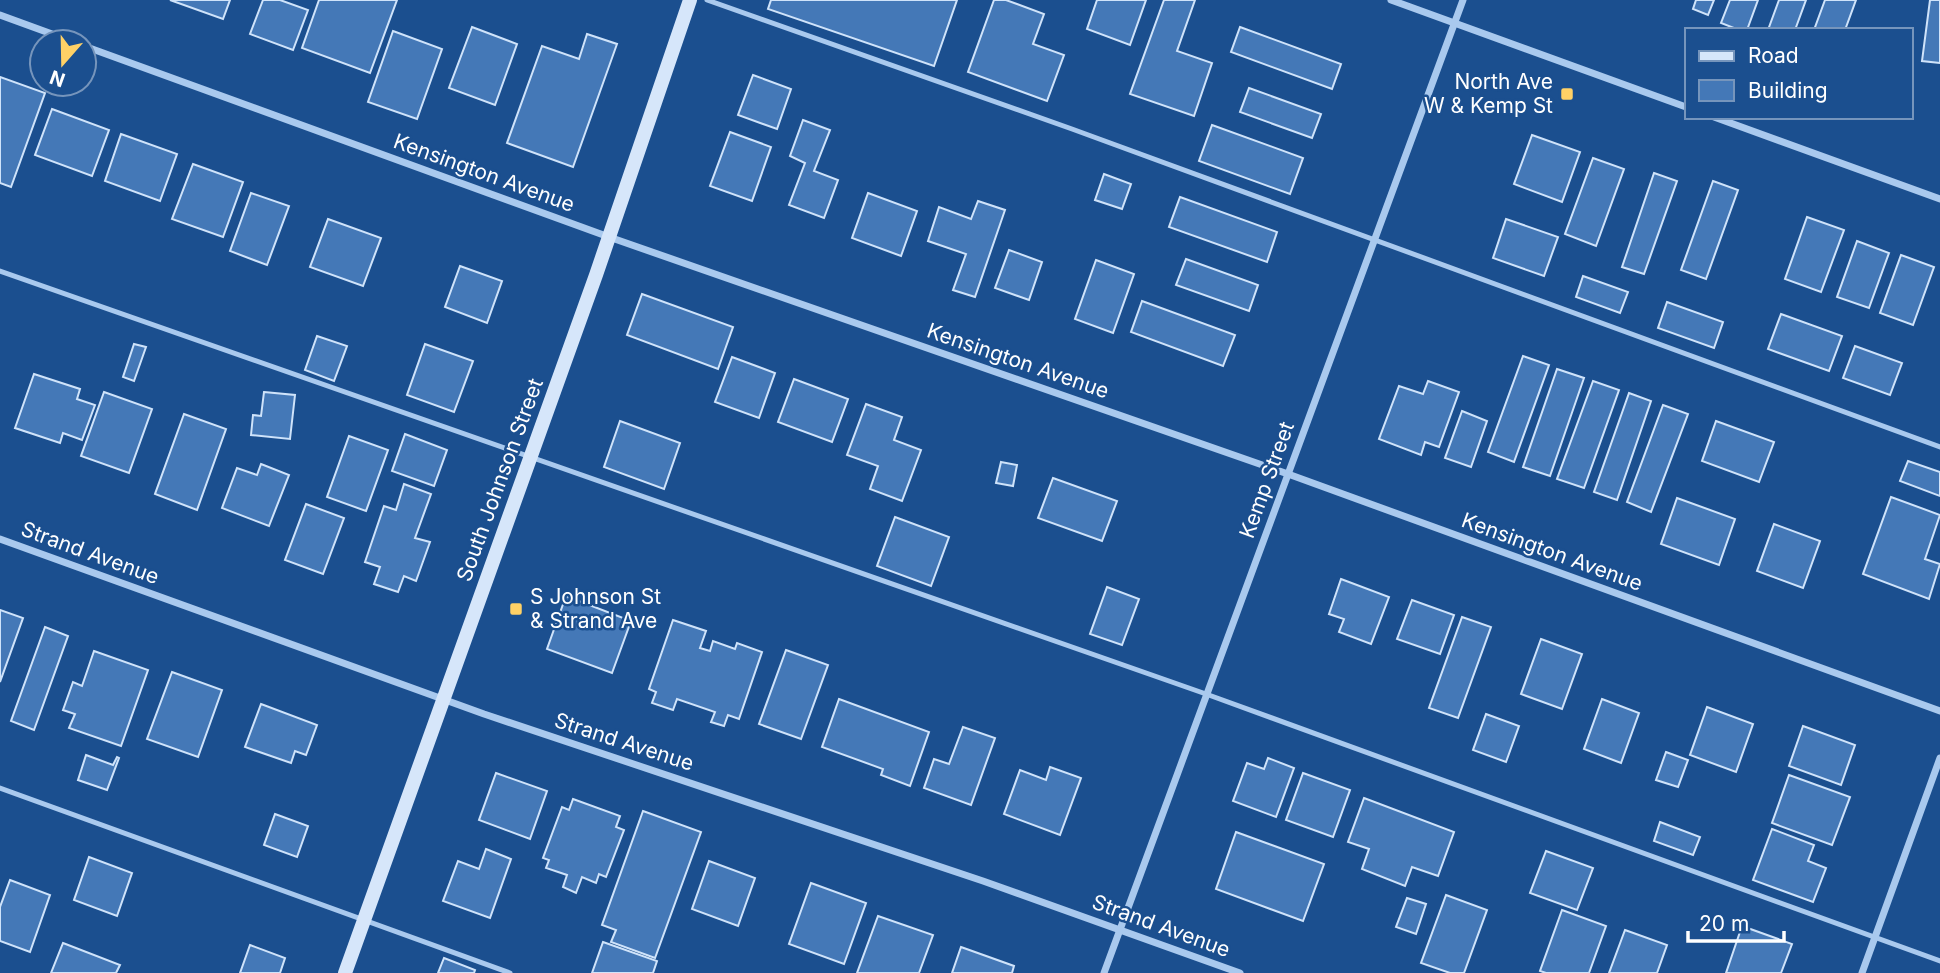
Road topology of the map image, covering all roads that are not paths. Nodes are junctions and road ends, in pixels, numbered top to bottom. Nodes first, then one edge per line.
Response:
1 (690, 0) edge
2 (707, 0) edge
3 (1391, 0) edge
4 (1463, 0) edge
5 (0, 15) edge
6 (1455, 23) junction
7 (36, 28) edge
8 (98, 51) edge
9 (1685, 107) edge
10 (1720, 119) edge
11 (1940, 199) edge
12 (609, 237) junction
13 (1374, 241) junction
14 (0, 271) edge
15 (1940, 447) edge
16 (531, 457) junction
17 (1288, 474) junction
18 (0, 539) edge
19 (1206, 694) junction
20 (444, 699) junction
21 (1940, 711) edge
22 (1940, 758) edge
23 (0, 788) edge
24 (364, 920) junction
25 (1121, 929) junction
26 (1875, 937) junction
27 (1940, 961) edge
28 (345, 973) edge
29 (510, 973) edge
30 (1104, 973) edge
31 (1240, 973) edge
32 (1862, 973) edge

1 - 12 street, South Johnson Street
2 - 13 lane
3 - 6 street
4 - 6 street, Kemp Street
5 - 7 street
6 - 9 street
6 - 13 street, Kemp Street
8 - 12 street, Kensington Avenue
10 - 11 street
12 - 16 street, South Johnson Street
12 - 17 street, Kensington Avenue
13 - 15 lane
13 - 17 street, Kemp Street
14 - 16 lane
16 - 19 lane
16 - 20 street, South Johnson Street
17 - 19 street, Kemp Street
17 - 21 street, Kensington Avenue
18 - 20 street, Strand Avenue
19 - 25 street, Kemp Street
19 - 26 lane
20 - 24 street, South Johnson Street
20 - 25 street, Strand Avenue
22 - 26 street
23 - 24 lane
24 - 28 street, South Johnson Street
24 - 29 lane
25 - 30 street, Kemp Street
25 - 31 street, Strand Avenue
26 - 27 lane
26 - 32 street

